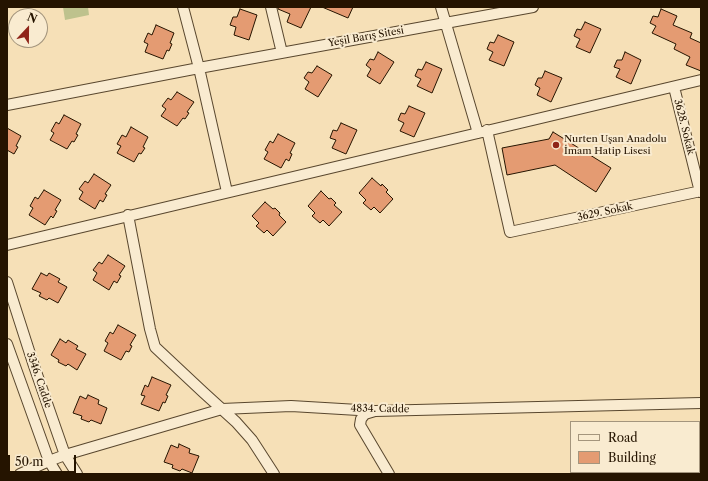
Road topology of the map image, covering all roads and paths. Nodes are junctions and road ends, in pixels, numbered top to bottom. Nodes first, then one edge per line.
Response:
1 (183, 7) edge
2 (271, 7) edge
3 (441, 7) edge
4 (533, 7) edge
5 (445, 22) junction
6 (282, 52) junction
7 (199, 68) junction
8 (701, 80) edge
9 (674, 87) junction
10 (7, 105) edge
11 (482, 132) junction
12 (700, 191) edge
13 (227, 192) junction
14 (128, 215) junction
15 (7, 245) edge
16 (7, 282) edge
17 (7, 344) edge
18 (701, 403) edge
19 (222, 409) junction
20 (375, 411) junction
21 (65, 455) junction
22 (49, 461) junction
23 (20, 474) edge
24 (57, 474) edge
25 (77, 474) edge
26 (274, 474) edge
27 (389, 474) edge

1 - 7 street
2 - 6 street
3 - 5 street
4 - 5 street, Yeşil Barış Sitesi
5 - 6 street, Yeşil Barış Sitesi
5 - 11 street
6 - 7 street, Yeşil Barış Sitesi
7 - 10 street, Yeşil Barış Sitesi
7 - 13 street
8 - 9 street
9 - 11 street
9 - 12 street, 3628. Sokak
11 - 12 street, 3629. Sokak
11 - 13 street
13 - 14 street
14 - 15 street
14 - 19 street
16 - 21 street, 3346. Cadde
17 - 22 street, 3346. Cadde
18 - 20 street, 4834. Cadde
19 - 20 street, 4834. Cadde
19 - 21 street, 4834. Cadde
19 - 26 street
20 - 27 street
21 - 22 street, 4834. Cadde
21 - 25 street, 3346. Cadde
22 - 23 street, 4834. Cadde
22 - 24 street, 3346. Cadde

